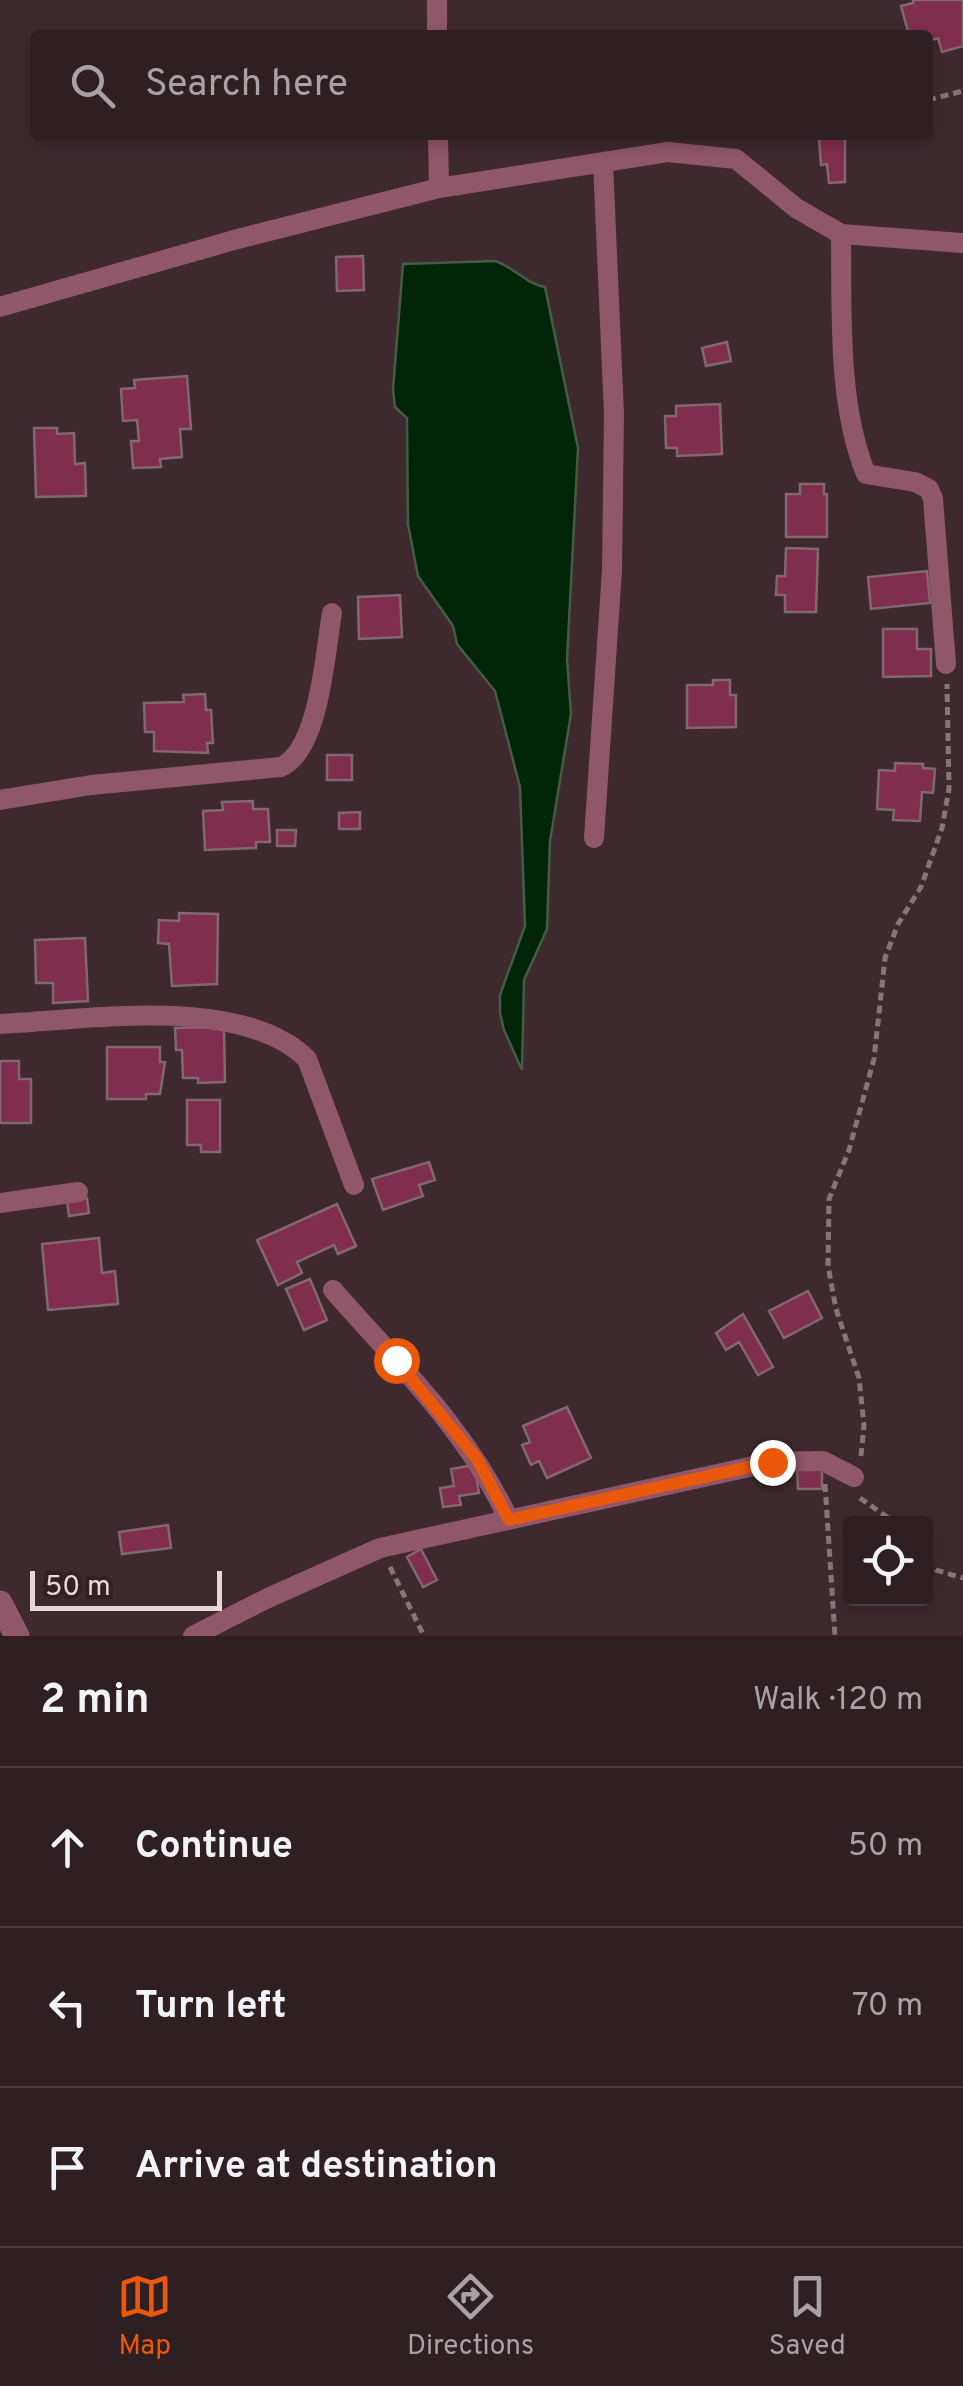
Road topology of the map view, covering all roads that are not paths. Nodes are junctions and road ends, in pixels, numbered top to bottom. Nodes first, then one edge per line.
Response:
1 (437, 0) edge
2 (437, 30) edge
3 (438, 140) edge
4 (602, 163) junction
5 (439, 188) junction
6 (841, 234) junction
7 (963, 243) edge
8 (0, 307) edge
9 (332, 613) dead end
10 (946, 664) road end
11 (0, 800) edge
12 (594, 838) dead end
13 (0, 1024) edge
14 (354, 1185) dead end
15 (78, 1192) dead end
16 (0, 1203) edge
17 (333, 1290) dead end
18 (854, 1477) road end
19 (509, 1520) junction
20 (0, 1603) edge
21 (17, 1636) edge
22 (193, 1636) edge

1 - 2 street
3 - 5 street
4 - 5 street
4 - 6 street
4 - 12 street
5 - 8 street
6 - 7 street
6 - 10 street
9 - 11 street
13 - 14 street
15 - 16 street
17 - 19 street
18 - 19 street
19 - 22 street
20 - 21 street

